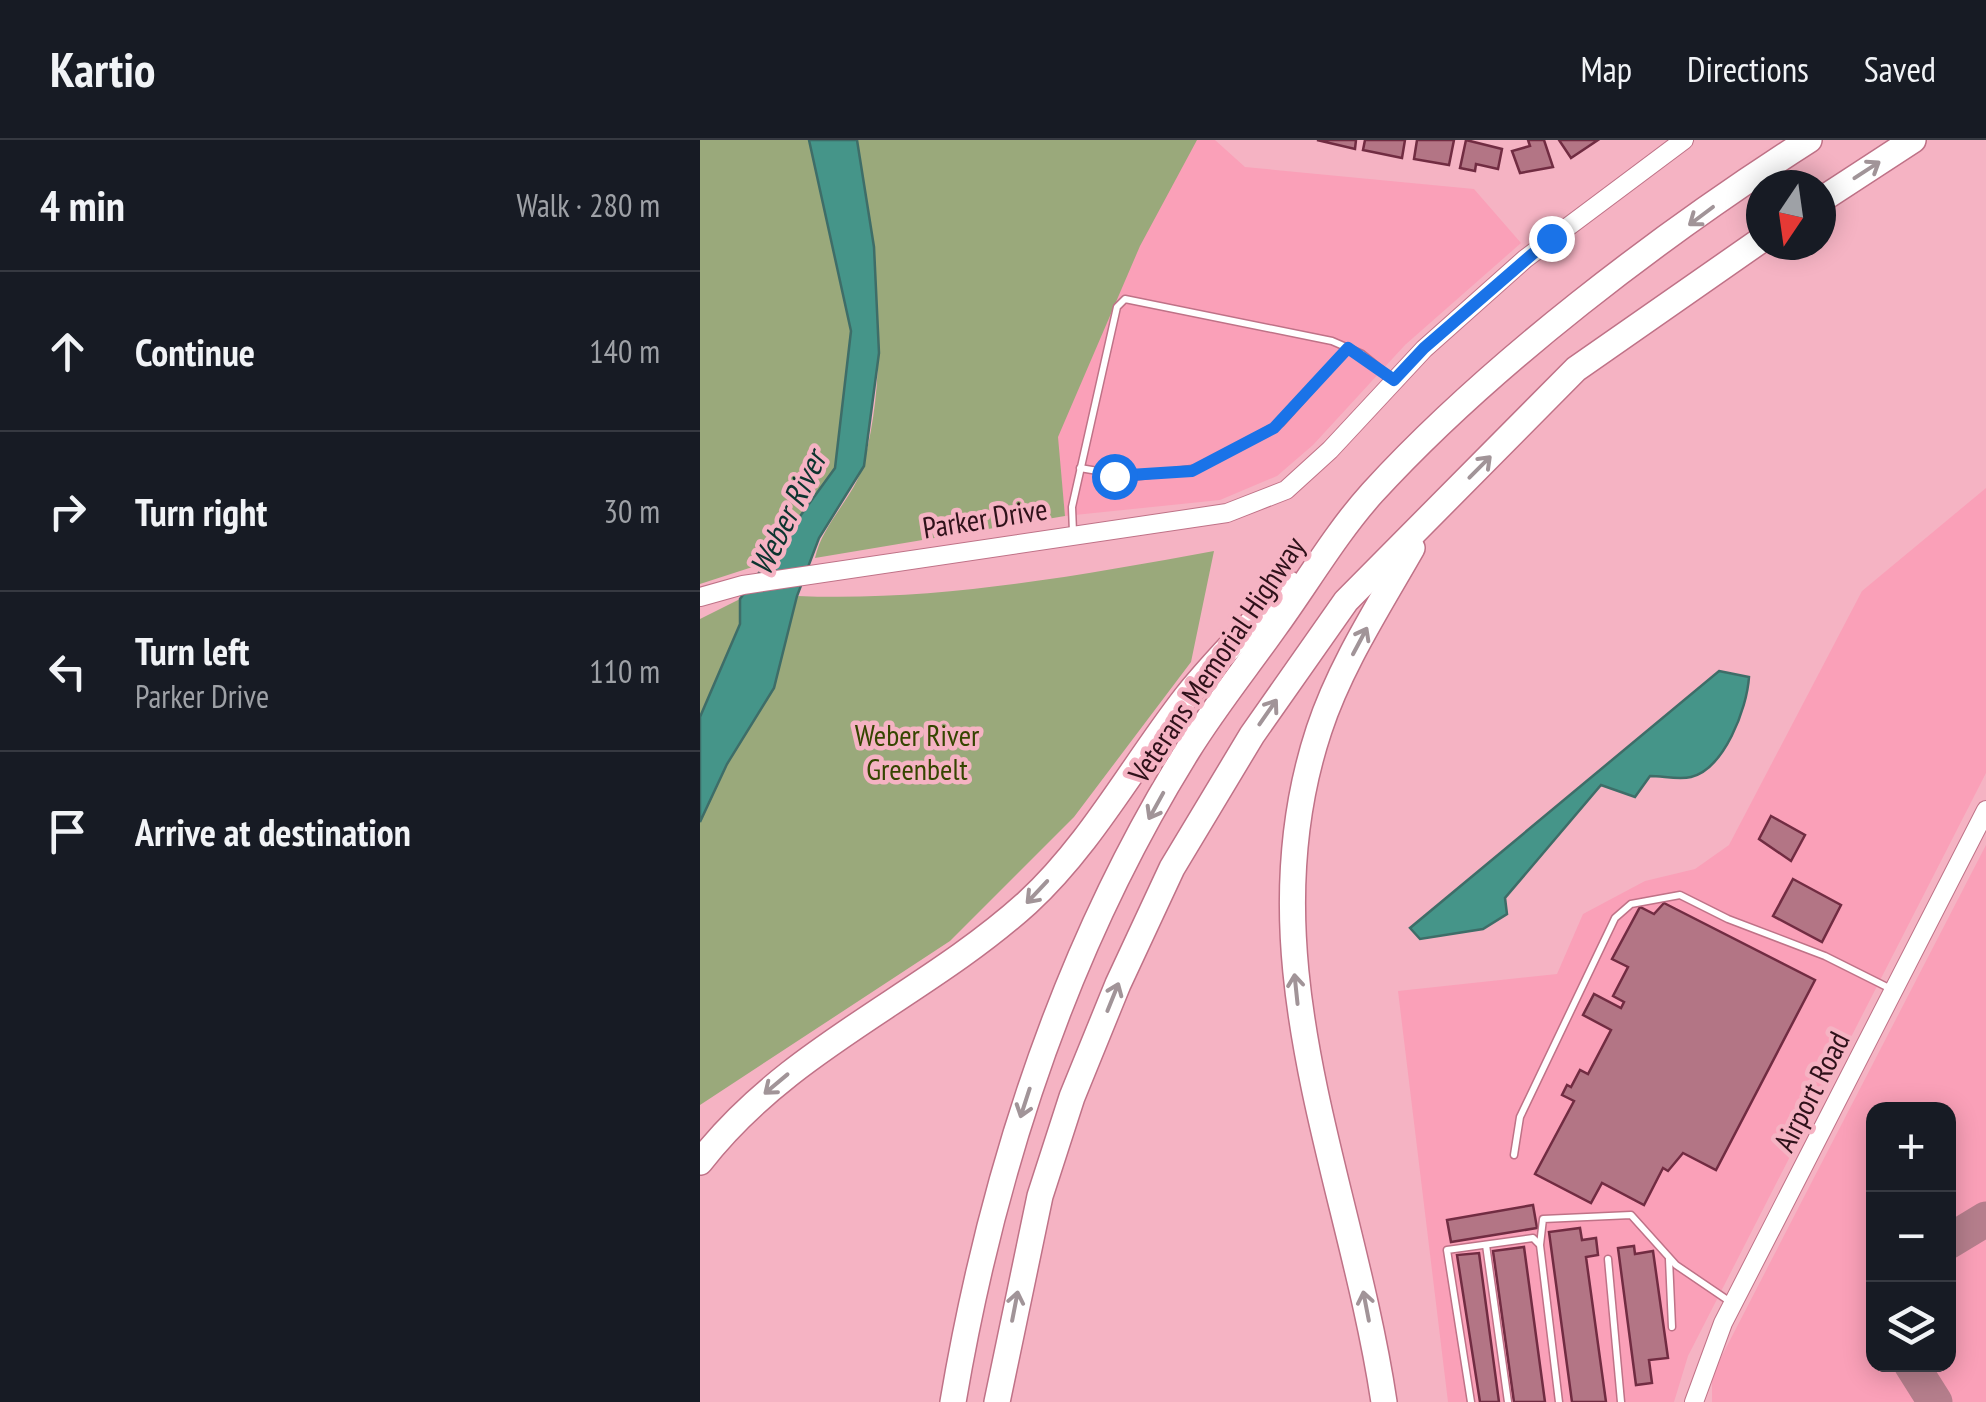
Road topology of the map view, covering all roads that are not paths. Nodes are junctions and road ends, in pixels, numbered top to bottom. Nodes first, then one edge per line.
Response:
1 (1684, 140) edge
2 (1810, 140) edge
3 (1913, 140) edge
4 (1836, 190) edge
5 (1746, 251) edge
6 (1348, 348) junction
7 (1394, 380) junction
8 (1080, 468) junction
9 (1369, 496) junction
10 (1428, 520) junction
11 (1073, 533) junction
12 (700, 597) edge
13 (1986, 810) edge
14 (1894, 990) junction
15 (1514, 1155) dead end
16 (700, 1162) edge
17 (1486, 1245) junction
18 (1540, 1245) junction
19 (1669, 1258) junction
20 (1608, 1259) dead end
21 (1733, 1304) junction
22 (1672, 1327) dead end
23 (953, 1402) edge
24 (998, 1402) edge
25 (1384, 1402) edge
26 (1471, 1402) edge
27 (1508, 1402) edge
28 (1559, 1402) edge
29 (1621, 1402) edge
30 (1694, 1402) edge

1 - 7 street, Parker Drive
2 -> 9 highway, Veterans Memorial Highway
4 -> 3 highway
10 -> 5 highway
6 - 7 lane
6 - 8 lane
6 - 8 lane
7 - 11 street, Parker Drive
8 - 11 lane
9 -> 16 highway
9 -> 23 highway, Veterans Memorial Highway
24 -> 10 highway
25 -> 10 highway
11 - 12 street, Parker Drive
13 - 14 street, Airport Road
14 - 15 lane
14 - 21 street, Airport Road
17 - 18 lane
17 - 26 lane
17 - 27 lane
18 - 19 lane
18 - 28 lane
19 - 21 lane
19 - 22 lane
20 - 29 lane
21 - 30 street, Airport Road

